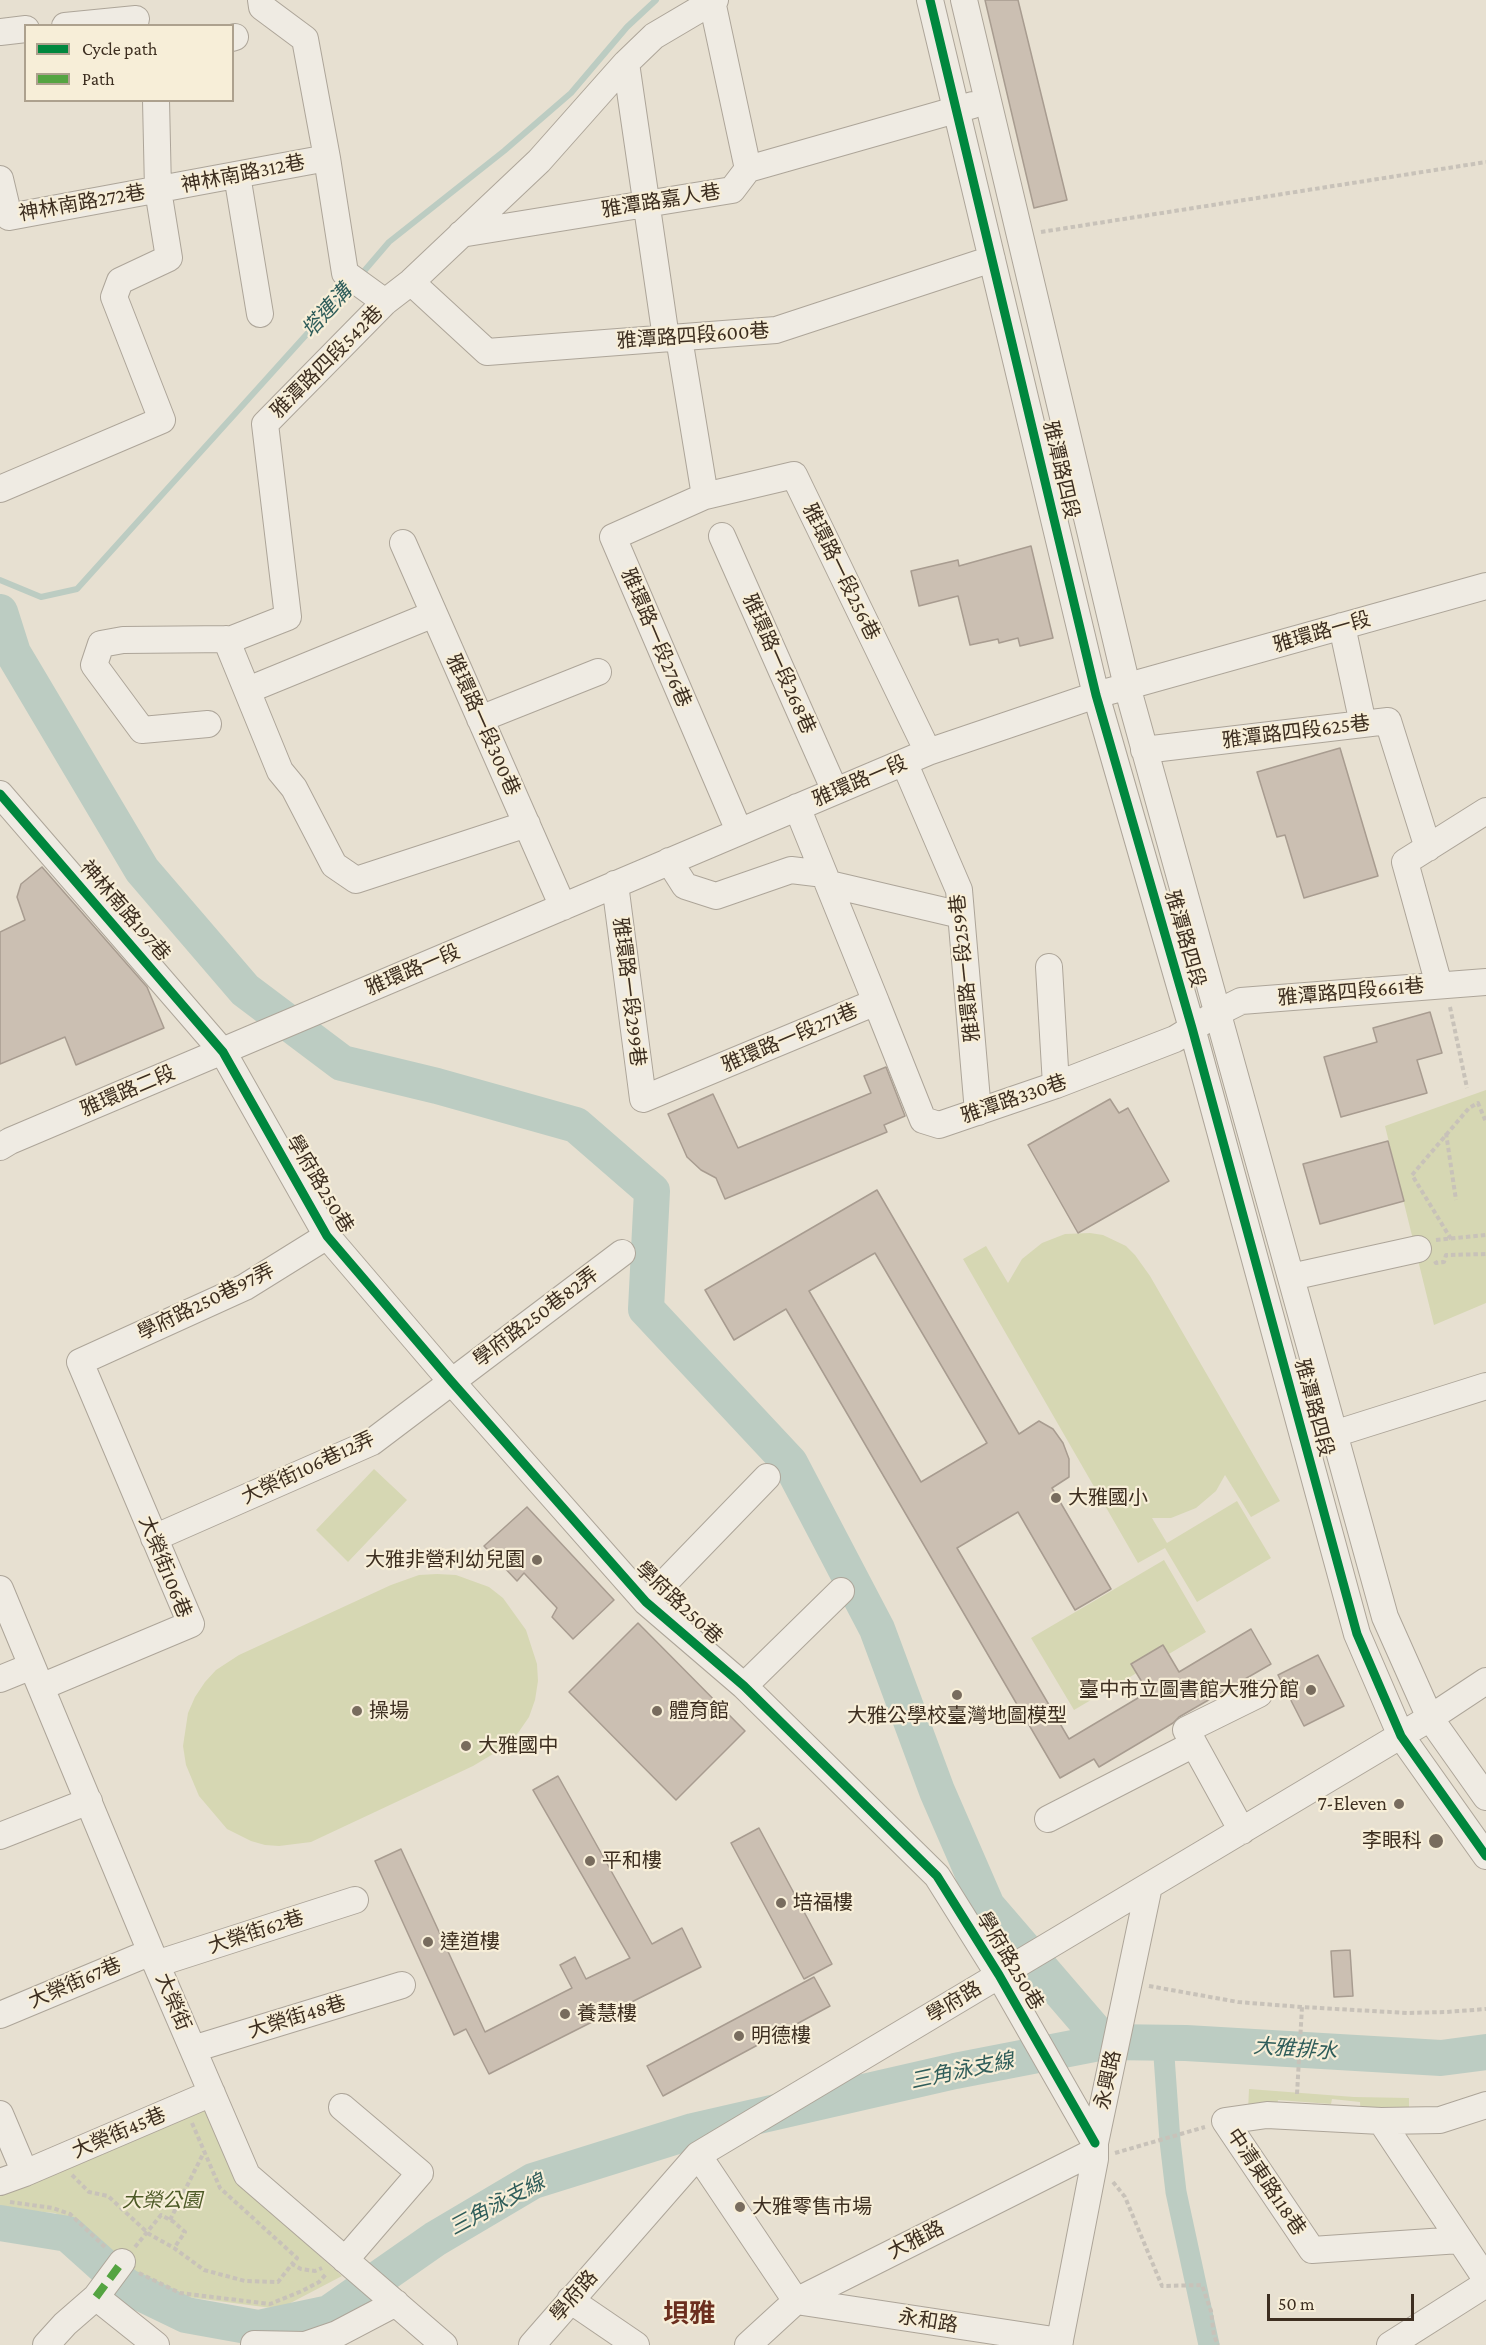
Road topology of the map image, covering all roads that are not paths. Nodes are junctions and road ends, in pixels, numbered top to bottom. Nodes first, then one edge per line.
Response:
1 (261, 0) edge
2 (714, 0) edge
3 (930, 0) edge
4 (964, 0) edge
5 (134, 15) edge
6 (78, 24) edge
7 (24, 29) edge
8 (0, 32) edge
9 (626, 63) junction
10 (987, 101) junction
11 (156, 102) edge
12 (956, 110) junction
13 (327, 158) junction
14 (748, 170) junction
15 (237, 175) junction
16 (0, 179) edge
17 (158, 190) junction
18 (646, 204) junction
19 (461, 234) junction
20 (992, 259) junction
21 (411, 282) junction
22 (385, 302) junction
23 (260, 314) dead end
24 (673, 338) junction
25 (0, 489) edge
26 (705, 496) junction
27 (722, 536) dead end
28 (402, 543) dead end
29 (1486, 586) edge
30 (434, 614) junction
31 (1342, 626) junction
32 (226, 639) junction
33 (598, 672) dead end
34 (1127, 686) junction
35 (248, 690) junction
36 (1096, 695) junction
37 (480, 719) junction
38 (208, 724) dead end
39 (1363, 724) junction
40 (1144, 750) junction
41 (928, 752) junction
42 (904, 762) junction
43 (835, 791) junction
44 (0, 794) edge
45 (797, 807) junction
46 (1486, 811) edge
47 (526, 825) junction
48 (739, 831) junction
49 (1428, 848) junction
50 (669, 861) junction
51 (826, 879) junction
52 (615, 884) junction
53 (563, 907) junction
54 (961, 915) junction
55 (1049, 967) dead end
56 (1486, 982) edge
57 (1443, 985) junction
58 (876, 1002) junction
59 (1219, 1012) junction
60 (1192, 1028) junction
61 (257, 1037) joint
62 (223, 1052) junction
63 (1056, 1085) junction
64 (643, 1099) joint
65 (978, 1112) junction
66 (3, 1138) edge
67 (327, 1236) junction
68 (1425, 1249) road end
69 (622, 1253) dead end
70 (1291, 1277) junction
71 (80, 1362) joint
72 (451, 1381) junction
73 (1486, 1386) edge
74 (1334, 1434) junction
75 (767, 1477) dead end
76 (154, 1538) junction
77 (0, 1589) edge
78 (841, 1591) dead end
79 (646, 1602) junction
80 (37, 1676) junction
81 (0, 1679) edge
82 (1486, 1681) edge
83 (744, 1686) junction
84 (1259, 1694) dead end
85 (1430, 1718) junction
86 (1401, 1736) junction
87 (1194, 1744) junction
88 (1486, 1797) edge
89 (89, 1801) junction
90 (1048, 1819) dead end
91 (1242, 1831) junction
92 (0, 1836) edge
93 (1486, 1856) edge
94 (1149, 1887) junction
95 (355, 1900) dead end
96 (153, 1958) junction
97 (999, 1975) junction
98 (402, 1985) dead end
99 (0, 2015) edge
100 (193, 2049) junction
101 (212, 2093) junction
102 (1486, 2105) edge
103 (342, 2107) dead end
104 (0, 2114) edge
105 (1381, 2121) junction
106 (1095, 2151) junction
107 (698, 2155) junction
108 (35, 2169) junction
109 (2, 2192) edge
110 (1460, 2240) junction
111 (122, 2262) road end
112 (349, 2263) junction
113 (1486, 2279) edge
114 (1486, 2284) edge
115 (96, 2297) junction
116 (392, 2300) junction
117 (570, 2300) junction
118 (796, 2301) junction
119 (1060, 2343) edge
120 (254, 2344) edge
121 (46, 2345) edge
122 (156, 2345) edge
123 (444, 2345) edge
124 (532, 2345) edge
125 (636, 2345) edge
126 (748, 2345) edge
127 (1390, 2345) edge

1 - 13 street, 神林南路312巷
2 - 9 street, 雅潭路四段542巷
2 - 14 street
3 - 12 street, 雅潭路四段
4 - 10 street, 雅潭路四段
5 - 6 street
7 - 8 street
9 - 18 street
9 - 19 street, 雅潭路四段542巷
10 - 12 street, 雅潭路嘉人巷
10 - 34 street, 雅潭路四段
11 - 17 street
12 - 14 street, 雅潭路嘉人巷
12 - 20 street, 雅潭路四段
13 - 15 street, 神林南路312巷
13 - 22 street, 神林南路312巷
14 - 18 street, 雅潭路嘉人巷
15 - 17 street, 神林南路312巷
15 - 23 street
16 - 17 street, 神林南路272巷
17 - 25 street
18 - 19 street, 雅潭路嘉人巷
18 - 24 street
19 - 21 street, 雅潭路四段542巷
20 - 24 street, 雅潭路四段600巷
20 - 36 street, 雅潭路四段
21 - 22 street, 雅潭路四段542巷
21 - 24 street, 雅潭路四段600巷
22 - 32 street, 雅潭路四段542巷
24 - 26 street
26 - 41 street, 雅環路一段256巷
26 - 48 street, 雅環路一段276巷
27 - 43 street, 雅環路一段268巷
28 - 30 street, 雅環路一段300巷
29 - 31 street, 雅環路一段
30 - 35 street
30 - 37 street, 雅環路一段300巷
31 - 34 street, 雅環路一段
31 - 39 street
32 - 35 street
32 - 38 street, 雅潭路四段542巷
33 - 37 street
34 - 36 street, 雅環路一段
34 - 40 street, 雅潭路四段
35 - 47 street
36 - 41 street, 雅環路一段
36 - 60 street, 雅潭路四段
37 - 47 street, 雅環路一段300巷
39 - 40 street, 雅潭路四段625巷
39 - 49 street, 雅潭路四段625巷
40 - 59 street, 雅潭路四段
41 - 42 street, 雅環路一段
42 - 43 street, 雅環路一段
42 - 54 street, 雅環路一段259巷
43 - 45 street, 雅環路一段
44 - 62 street, 神林南路197巷
45 - 48 street, 雅環路一段
45 - 51 street, 雅環路一段271巷
46 - 49 street
47 - 53 street, 雅環路一段300巷
48 - 50 street, 雅環路一段
49 - 57 street
50 - 51 street
50 - 52 street, 雅環路一段
51 - 54 street
51 - 58 street, 雅環路一段271巷
52 - 53 street, 雅環路一段
52 - 64 street, 雅環路一段299巷
53 - 61 street, 雅環路一段
54 - 65 street, 雅環路一段259巷
55 - 63 street
56 - 57 street, 雅潭路四段661巷
57 - 59 street, 雅潭路四段661巷
58 - 64 street, 雅環路一段271巷
58 - 65 street, 雅潭路330巷
59 - 60 street, 雅潭路330巷
59 - 70 street, 雅潭路四段
60 - 63 street, 雅潭路330巷
60 - 86 street, 雅潭路四段
61 - 62 street, 雅環路二段
62 - 66 street, 雅環路二段
62 - 67 street, 學府路250巷
63 - 65 street, 雅潭路330巷
67 - 71 street, 學府路250巷97弄
67 - 72 street, 學府路250巷
68 - 70 street
69 - 72 street, 學府路250巷82弄
70 - 74 street, 雅潭路四段
71 - 76 street, 大榮街106巷
72 - 76 street, 大榮街106巷12弄
72 - 79 street, 學府路250巷
73 - 74 street
74 - 85 street, 雅潭路四段
75 - 79 street
76 - 80 street, 大榮街106巷
77 - 80 street, 大榮街
78 - 83 street
79 - 83 street, 學府路250巷
80 - 81 street
80 - 89 street, 大榮街
82 - 85 street, 學府路
83 - 97 street, 學府路250巷
84 - 87 street
85 - 86 street, 學府路
85 - 88 street, 雅潭路四段
86 - 91 street, 學府路
86 - 93 street, 雅潭路四段
87 - 90 street
87 - 91 street
89 - 92 street
89 - 96 street, 大榮街
91 - 94 street, 學府路
94 - 97 street, 學府路
94 - 106 street, 永興路
95 - 96 street, 大榮街62巷
96 - 99 street, 大榮街67巷
96 - 100 street, 大榮街
97 - 106 street, 學府路250巷
97 - 107 street, 學府路
98 - 100 street, 大榮街48巷
100 - 101 street, 大榮街
101 - 108 street, 大榮街45巷
101 - 112 street, 大榮街
102 - 105 street, 中清東路118巷
103 - 112 street
104 - 108 street
105 - 110 street
105 - 110 street, 中清東路118巷
106 - 118 street, 大雅路
106 - 119 street, 永興路
107 - 117 street, 學府路
107 - 118 street
108 - 109 street, 大榮街45巷
110 - 113 street
111 - 115 street
112 - 116 street, 大榮街
114 - 127 street
115 - 121 street
115 - 122 street
116 - 120 street
116 - 123 street, 大榮街
117 - 124 street, 學府路
117 - 125 street
118 - 119 street, 永和路
118 - 126 street, 大雅路

